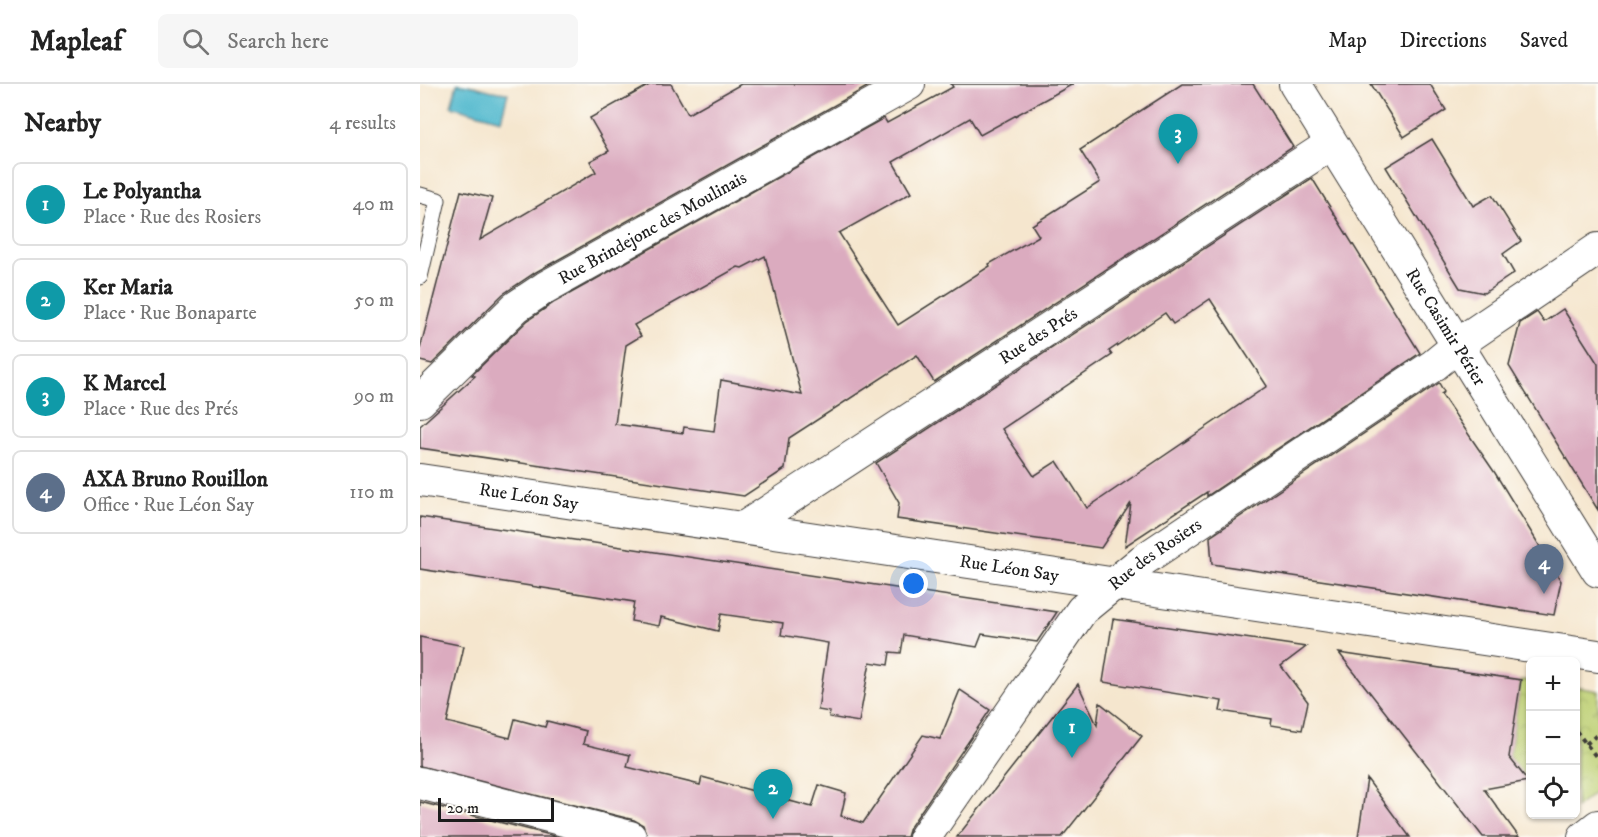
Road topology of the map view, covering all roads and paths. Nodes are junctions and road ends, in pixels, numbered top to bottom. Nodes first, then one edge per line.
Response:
1 (909, 84) edge
2 (1294, 84) edge
3 (1331, 144) junction
4 (420, 195) edge
5 (1598, 249) edge
6 (420, 277) edge
7 (1457, 346) junction
8 (420, 401) edge
9 (420, 480) edge
10 (745, 527) junction
11 (1598, 571) edge
12 (1113, 585) junction
13 (1598, 656) edge
14 (1598, 734) edge
15 (1580, 737) edge
16 (1586, 744) junction
17 (1598, 759) edge
18 (420, 783) edge
19 (1598, 826) edge
20 (630, 837) edge
21 (925, 837) edge
22 (1584, 837) edge

1 - 8 street, Rue Brindejonc des Moulinais
2 - 3 street, Rue Casimir Périer
3 - 7 street, Rue Casimir Périer
3 - 10 street, Rue des Prés
4 - 6 lane
5 - 7 street, Rue des Rosiers
7 - 11 street, Rue Casimir Périer
7 - 12 street, Rue des Rosiers
9 - 10 street, Rue Léon Say
10 - 12 street, Rue Léon Say
12 - 13 street, Rue Léon Say
12 - 21 street, Rue des Rosiers
14 - 16 path
15 - 16 path
16 - 17 path
18 - 20 street
19 - 22 street

